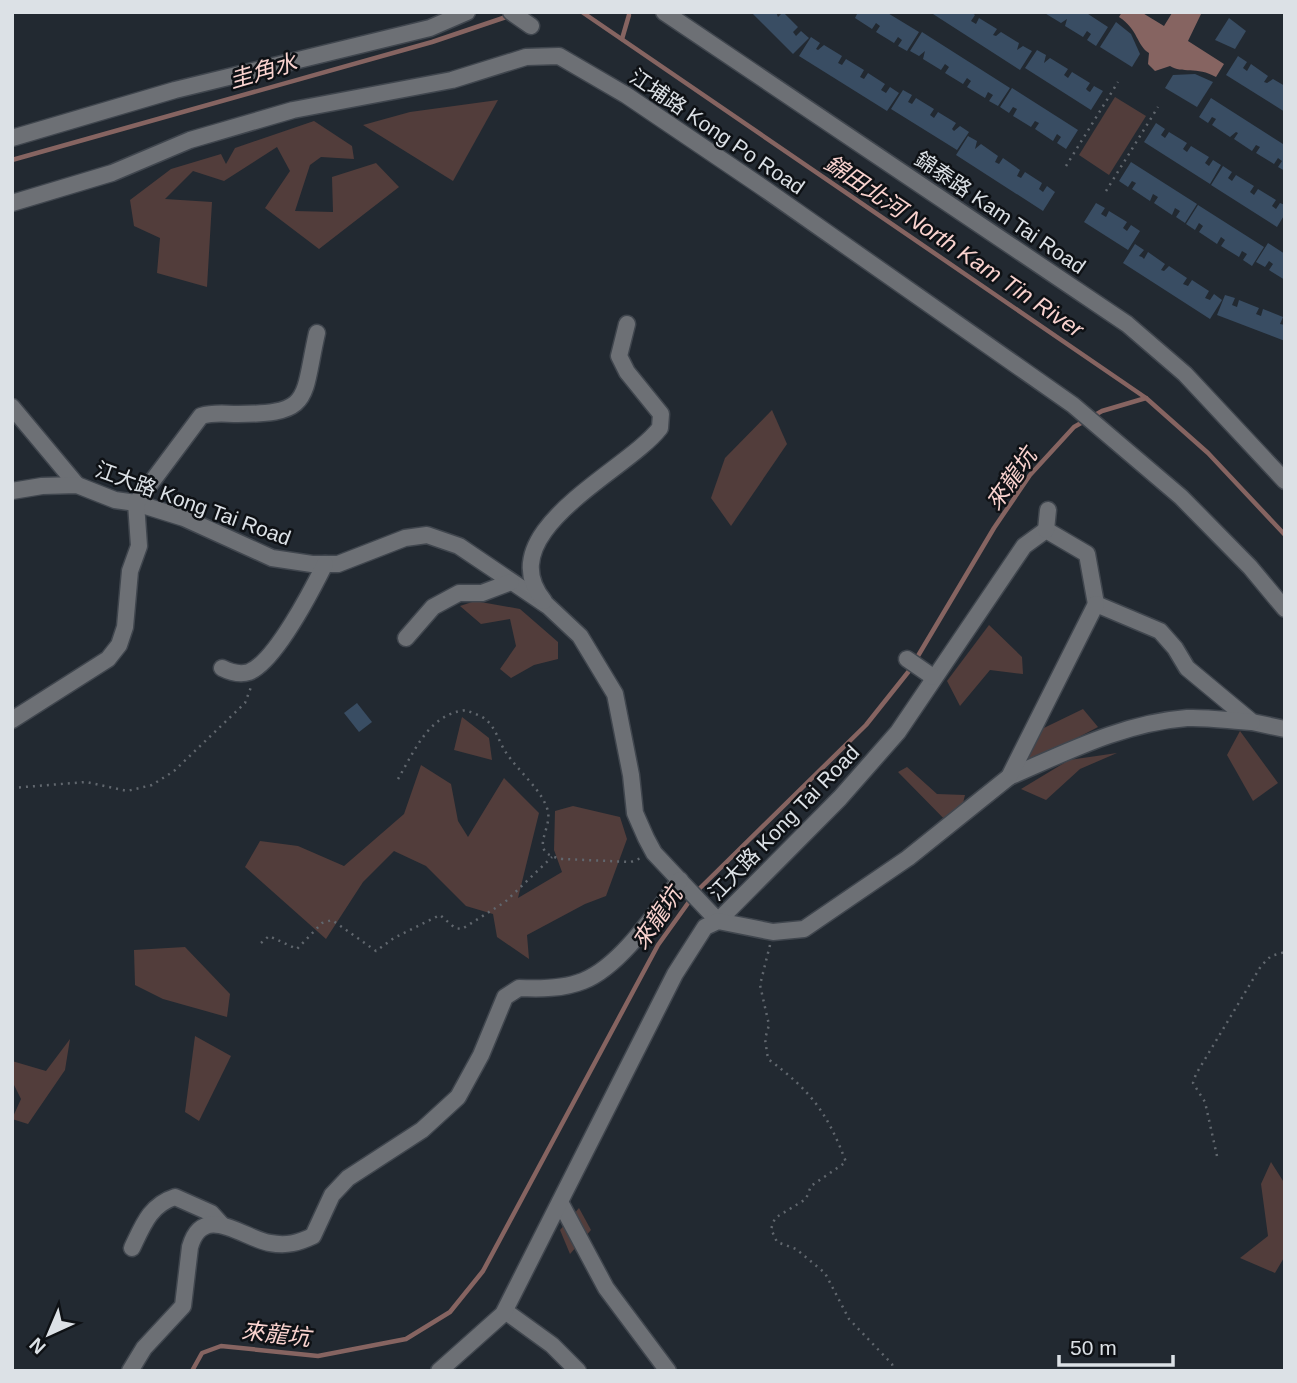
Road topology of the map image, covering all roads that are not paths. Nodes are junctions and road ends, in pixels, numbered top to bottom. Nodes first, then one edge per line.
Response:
1 (467, 12) edge
2 (511, 12) edge
3 (664, 12) edge
4 (531, 26) dead end
5 (12, 138) edge
6 (12, 203) edge
7 (627, 324) dead end
8 (317, 334) dead end
9 (12, 407) edge
10 (1285, 481) edge
11 (77, 485) junction
12 (12, 492) edge
13 (136, 503) junction
14 (1048, 510) dead end
15 (1046, 530) junction
16 (325, 564) junction
17 (511, 582) junction
18 (1096, 604) junction
19 (548, 606) junction
20 (1285, 609) edge
21 (406, 638) dead end
22 (907, 659) dead end
23 (222, 668) dead end
24 (933, 677) junction
25 (12, 720) edge
26 (1252, 722) junction
27 (1285, 729) edge
28 (1009, 777) junction
29 (683, 885) junction
30 (713, 916) junction
31 (560, 1202) junction
32 (221, 1224) junction
33 (132, 1248) dead end
34 (505, 1311) junction
35 (130, 1371) edge
36 (439, 1371) edge
37 (578, 1371) edge
38 (668, 1371) edge

1 - 5 street
2 - 4 street
3 - 10 street, 錦泰路 Kam Tai Road
6 - 20 street, 江埔路 Kong Po Road
7 - 19 street
8 - 13 street
9 - 11 street
11 - 12 street, 江大路 Kong Tai Road
11 - 13 street, 江大路 Kong Tai Road
13 - 16 street, 江大路 Kong Tai Road
13 - 25 street
14 - 15 street
15 - 18 street
15 - 24 street, 江大路 Kong Tai Road
16 - 17 street, 江大路 Kong Tai Road
16 - 23 street
17 - 19 street, 江大路 Kong Tai Road
17 - 21 street
18 - 26 street
18 - 28 street
19 - 29 street, 江大路 Kong Tai Road
22 - 24 street
24 - 30 street, 江大路 Kong Tai Road
26 - 27 street
26 - 28 street
28 - 30 street
29 - 30 street, 江大路 Kong Tai Road
29 - 32 street
30 - 31 street
31 - 34 street
31 - 38 street
32 - 33 street
32 - 35 street
34 - 36 street
34 - 37 street

